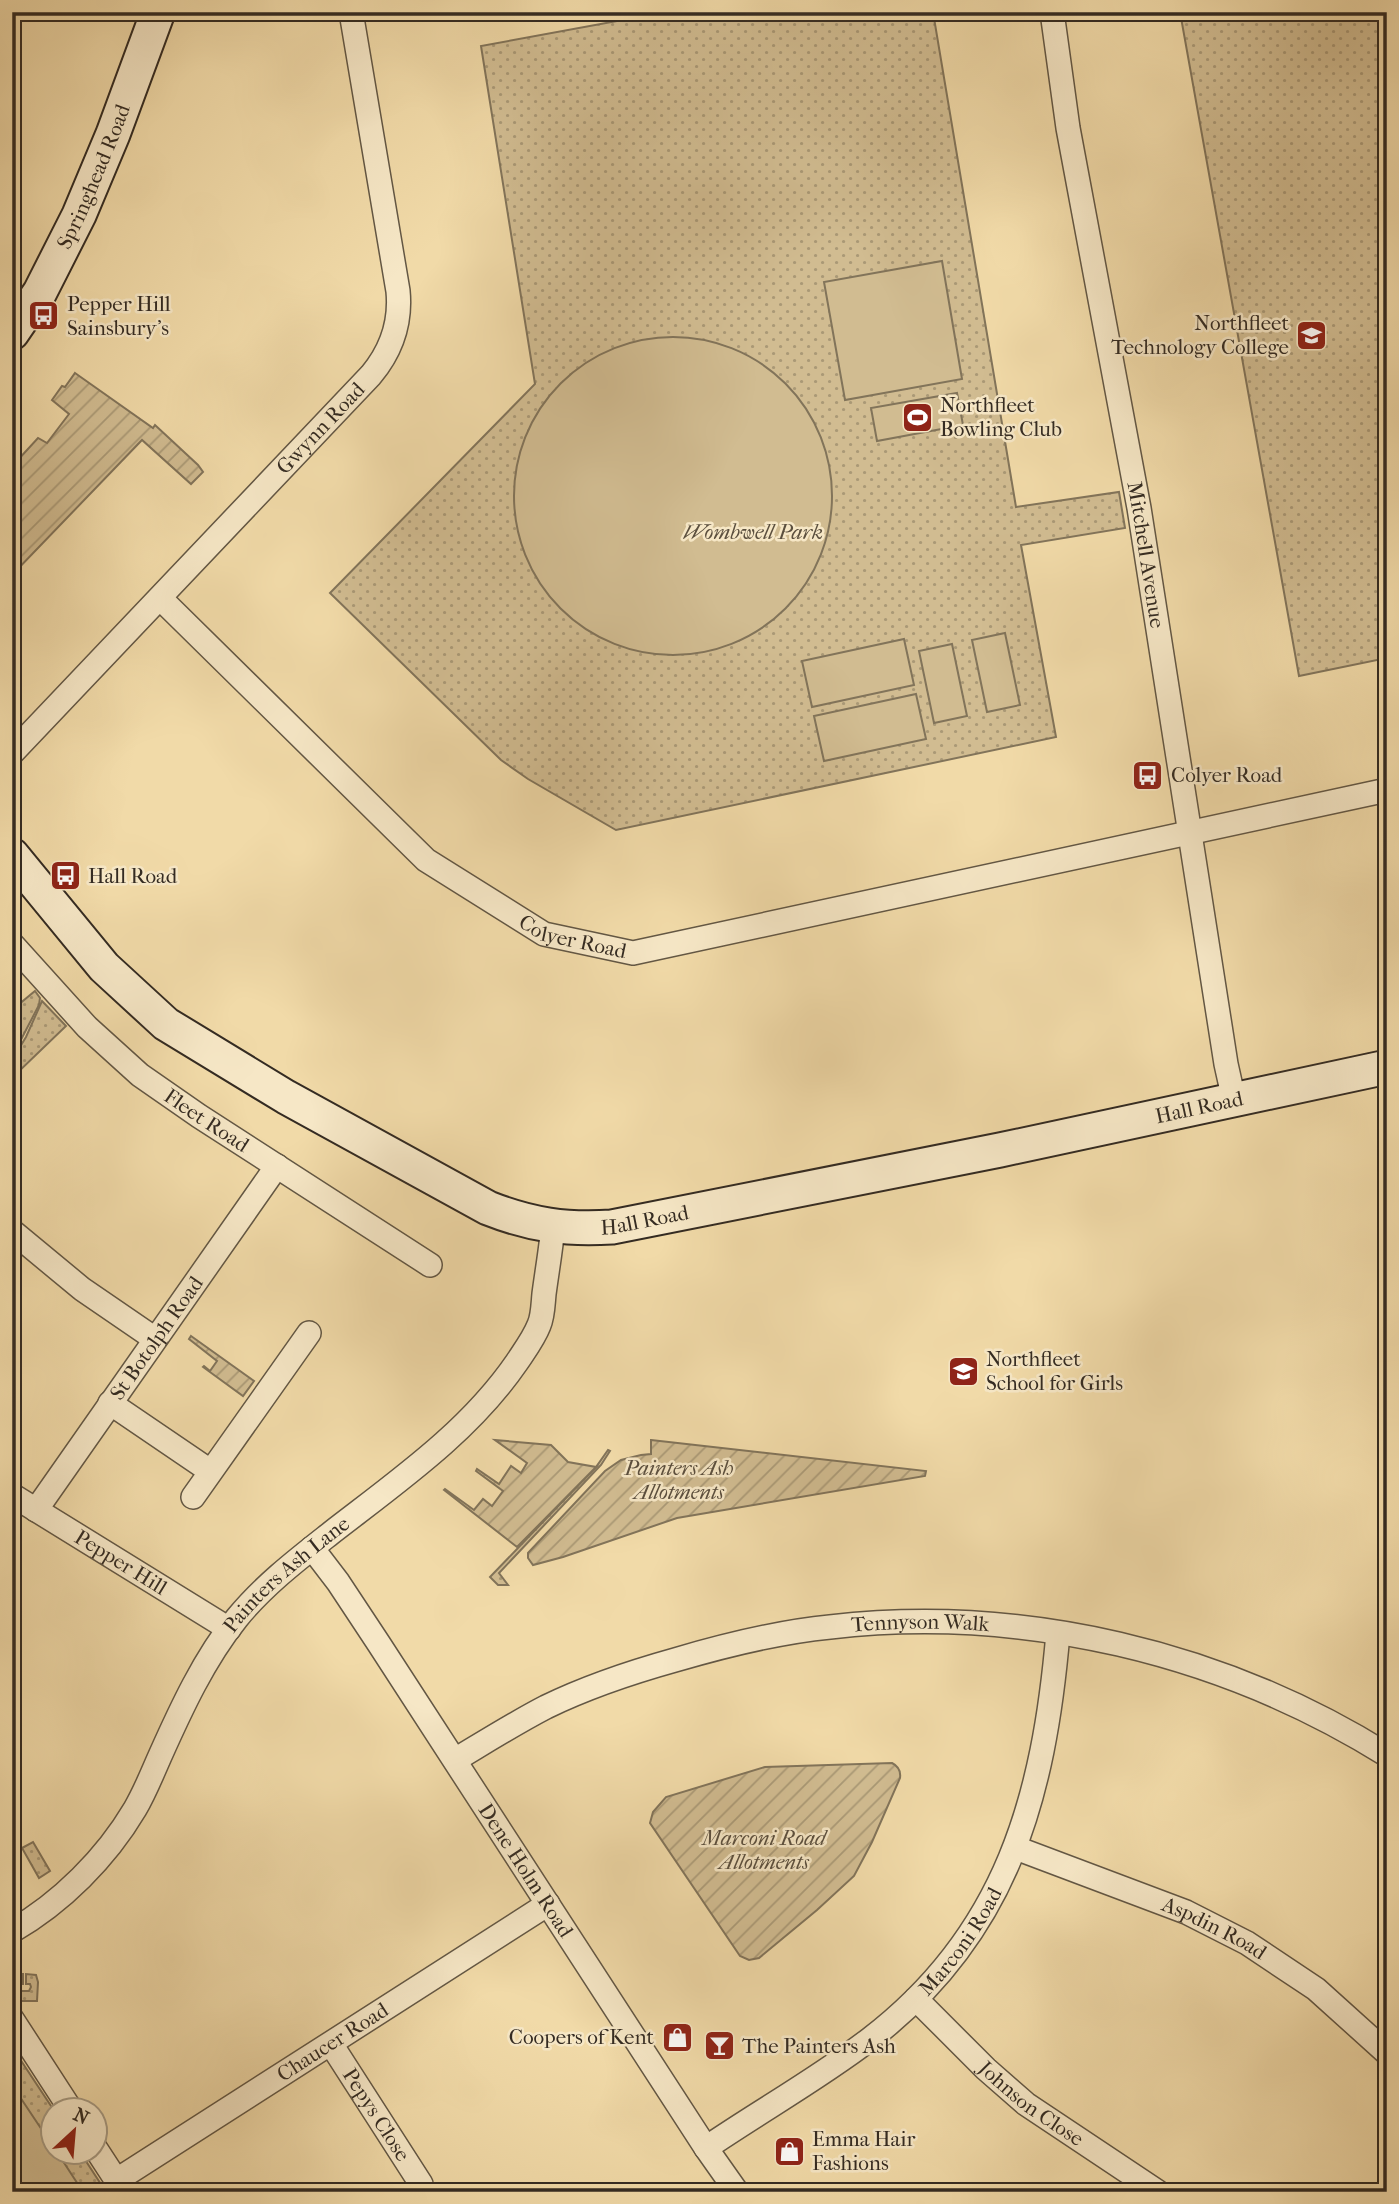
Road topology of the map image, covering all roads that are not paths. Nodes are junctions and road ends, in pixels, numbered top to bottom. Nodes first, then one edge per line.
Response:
1 (158, 12) edge
2 (351, 12) edge
3 (1052, 12) edge
4 (12, 333) edge
5 (160, 598) junction
6 (12, 752) edge
7 (1387, 790) edge
8 (1190, 833) junction
9 (12, 855) edge
10 (12, 944) edge
11 (1387, 1067) edge
12 (1234, 1100) junction
13 (277, 1166) junction
14 (553, 1226) junction
15 (12, 1231) edge
16 (430, 1265) dead end
17 (309, 1334) dead end
18 (155, 1339) junction
19 (110, 1403) junction
20 (210, 1471) junction
21 (12, 1495) edge
22 (192, 1497) dead end
23 (36, 1510) junction
24 (312, 1548) junction
25 (229, 1629) junction
26 (1058, 1633) junction
27 (1387, 1755) edge
28 (454, 1760) junction
29 (1016, 1848) junction
30 (548, 1904) junction
31 (12, 1931) edge
32 (916, 1999) junction
33 (12, 2019) edge
34 (331, 2044) junction
35 (1387, 2053) edge
36 (62, 2096) edge
37 (706, 2148) junction
38 (107, 2166) edge
39 (423, 2183) edge
40 (120, 2186) edge
41 (737, 2192) edge
42 (1158, 2192) edge

1 - 4 street, Springhead Road
2 - 5 street, Gwynn Road
3 - 8 street, Mitchell Avenue
5 - 6 street, Gwynn Road
5 - 8 street, Colyer Road
7 - 8 street, Colyer Road
8 - 12 street, Mitchell Avenue
9 - 14 street, Hall Road
10 - 13 street, Fleet Road
11 - 12 street, Hall Road
12 - 14 street, Hall Road
13 - 16 street, Fleet Road
13 - 18 street, St Botolph Road
14 - 24 street, Painters Ash Lane
15 - 18 street
17 - 20 street
18 - 19 street, St Botolph Road
19 - 20 street
19 - 23 street, St Botolph Road
20 - 22 street
21 - 23 street, Pepper Hill
23 - 25 street, Pepper Hill
24 - 25 street, Painters Ash Lane
24 - 28 street, Dene Holm Road
25 - 31 street, Painters Ash Lane
26 - 27 street, Tennyson Walk
26 - 28 street, Tennyson Walk
26 - 29 street, Marconi Road
28 - 30 street, Dene Holm Road
29 - 32 street, Marconi Road
29 - 35 street, Aspdin Road
30 - 34 street, Chaucer Road
30 - 37 street, Dene Holm Road
32 - 37 street, Marconi Road
32 - 42 street, Johnson Close
33 - 36 street
34 - 39 street, Pepys Close
34 - 40 street, Chaucer Road
37 - 41 street, Dene Holm Road
38 - 40 street

